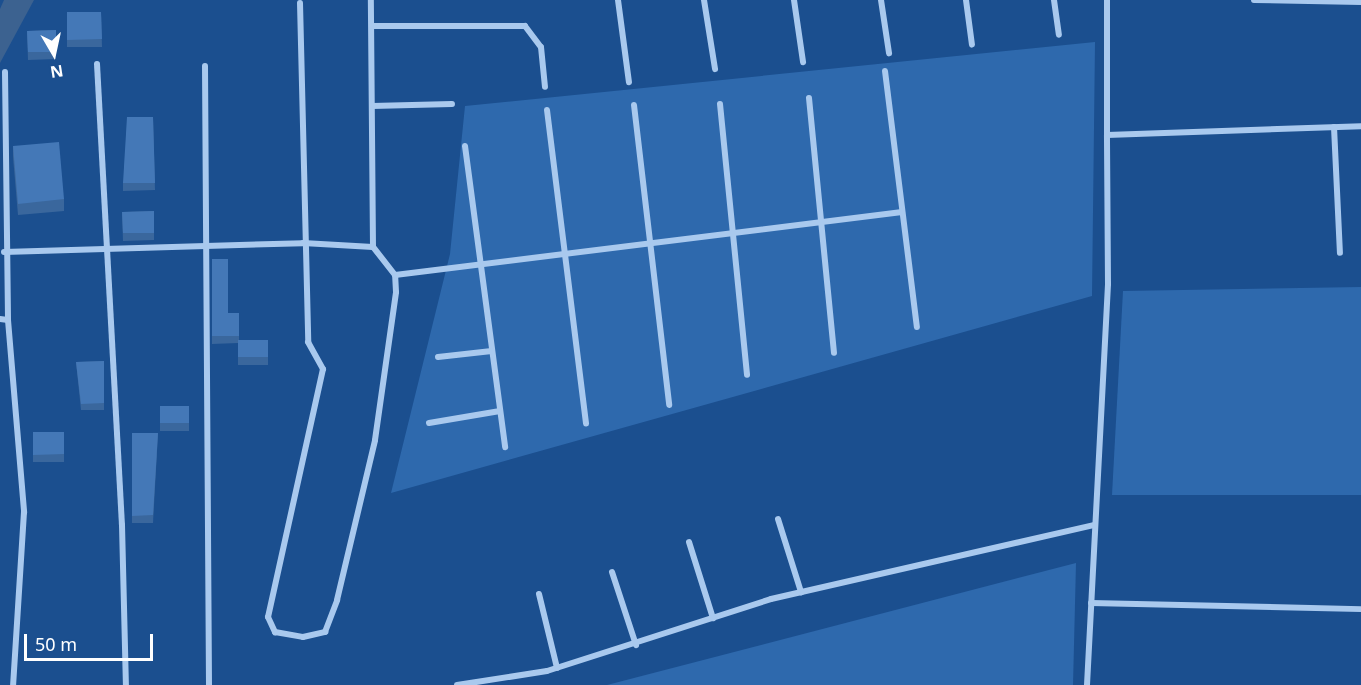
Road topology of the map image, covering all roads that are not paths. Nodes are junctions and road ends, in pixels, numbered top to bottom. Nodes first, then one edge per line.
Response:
1 (371, 0) edge
2 (618, 0) edge
3 (704, 0) edge
4 (794, 0) edge
5 (881, 0) edge
6 (966, 0) edge
7 (1054, 0) edge
8 (1107, 0) edge
9 (1254, 0) edge
10 (1317, 1) edge
11 (1361, 2) edge
12 (300, 3) dead end
13 (372, 26) junction
14 (1059, 35) dead end
15 (972, 45) dead end
16 (889, 53) dead end
17 (803, 62) dead end
18 (98, 64) dead end
19 (205, 66) dead end
20 (715, 69) dead end
21 (885, 71) dead end
22 (5, 72) dead end
23 (629, 82) dead end
24 (545, 87) dead end
25 (808, 98) dead end
26 (452, 104) dead end
27 (720, 104) dead end
28 (634, 105) dead end
29 (372, 106) junction
30 (547, 110) dead end
31 (1361, 126) edge
32 (1334, 127) junction
33 (1107, 135) junction
34 (465, 146) dead end
35 (902, 212) junction
36 (821, 223) junction
37 (733, 232) junction
38 (303, 243) junction
39 (649, 244) junction
40 (206, 245) junction
41 (106, 247) junction
42 (373, 247) junction
43 (4, 252) junction
44 (1340, 253) dead end
45 (567, 254) junction
46 (481, 266) junction
47 (395, 275) junction
48 (0, 319) edge
49 (8, 320) junction
50 (917, 327) dead end
51 (492, 351) junction
52 (834, 353) dead end
53 (438, 357) dead end
54 (747, 375) dead end
55 (669, 405) dead end
56 (501, 411) junction
57 (429, 423) dead end
58 (586, 424) dead end
59 (505, 447) dead end
60 (778, 519) dead end
61 (1095, 525) junction
62 (689, 542) dead end
63 (612, 572) dead end
64 (801, 592) junction
65 (539, 594) dead end
66 (1091, 603) junction
67 (1361, 609) edge
68 (713, 618) junction
69 (636, 645) junction
70 (557, 668) junction
71 (13, 685) edge
72 (126, 685) edge
73 (209, 685) edge
74 (457, 685) edge
75 (1087, 685) edge

1 - 13 street
2 - 23 street
3 - 20 street
4 - 17 street
5 - 16 street
6 - 15 street
7 - 14 street
8 - 33 street
9 - 10 street
10 - 11 street
12 - 38 street
13 - 24 street
13 - 29 street
18 - 41 street
19 - 40 street
21 - 35 street
22 - 43 street
25 - 36 street
26 - 29 street
27 - 37 street
28 - 39 street
29 - 42 street
30 - 45 street
31 - 32 street
32 - 33 street
32 - 44 street
33 - 61 street
34 - 46 street
35 - 36 street
35 - 50 street
36 - 37 street
36 - 52 street
37 - 39 street
37 - 54 street
38 - 40 street
38 - 42 street
38 - 47 street
39 - 45 street
39 - 55 street
40 - 41 street
40 - 73 street
41 - 43 street
41 - 72 street
42 - 47 street
43 - 49 street
45 - 46 street
45 - 58 street
46 - 47 street
46 - 51 street
48 - 49 street
49 - 71 street
51 - 53 street
51 - 56 street
56 - 57 street
56 - 59 street
60 - 64 street
61 - 64 street
61 - 66 street
62 - 68 street
63 - 69 street
64 - 68 street
65 - 70 street
66 - 67 street
66 - 75 street
68 - 69 street
69 - 70 street
70 - 74 street

